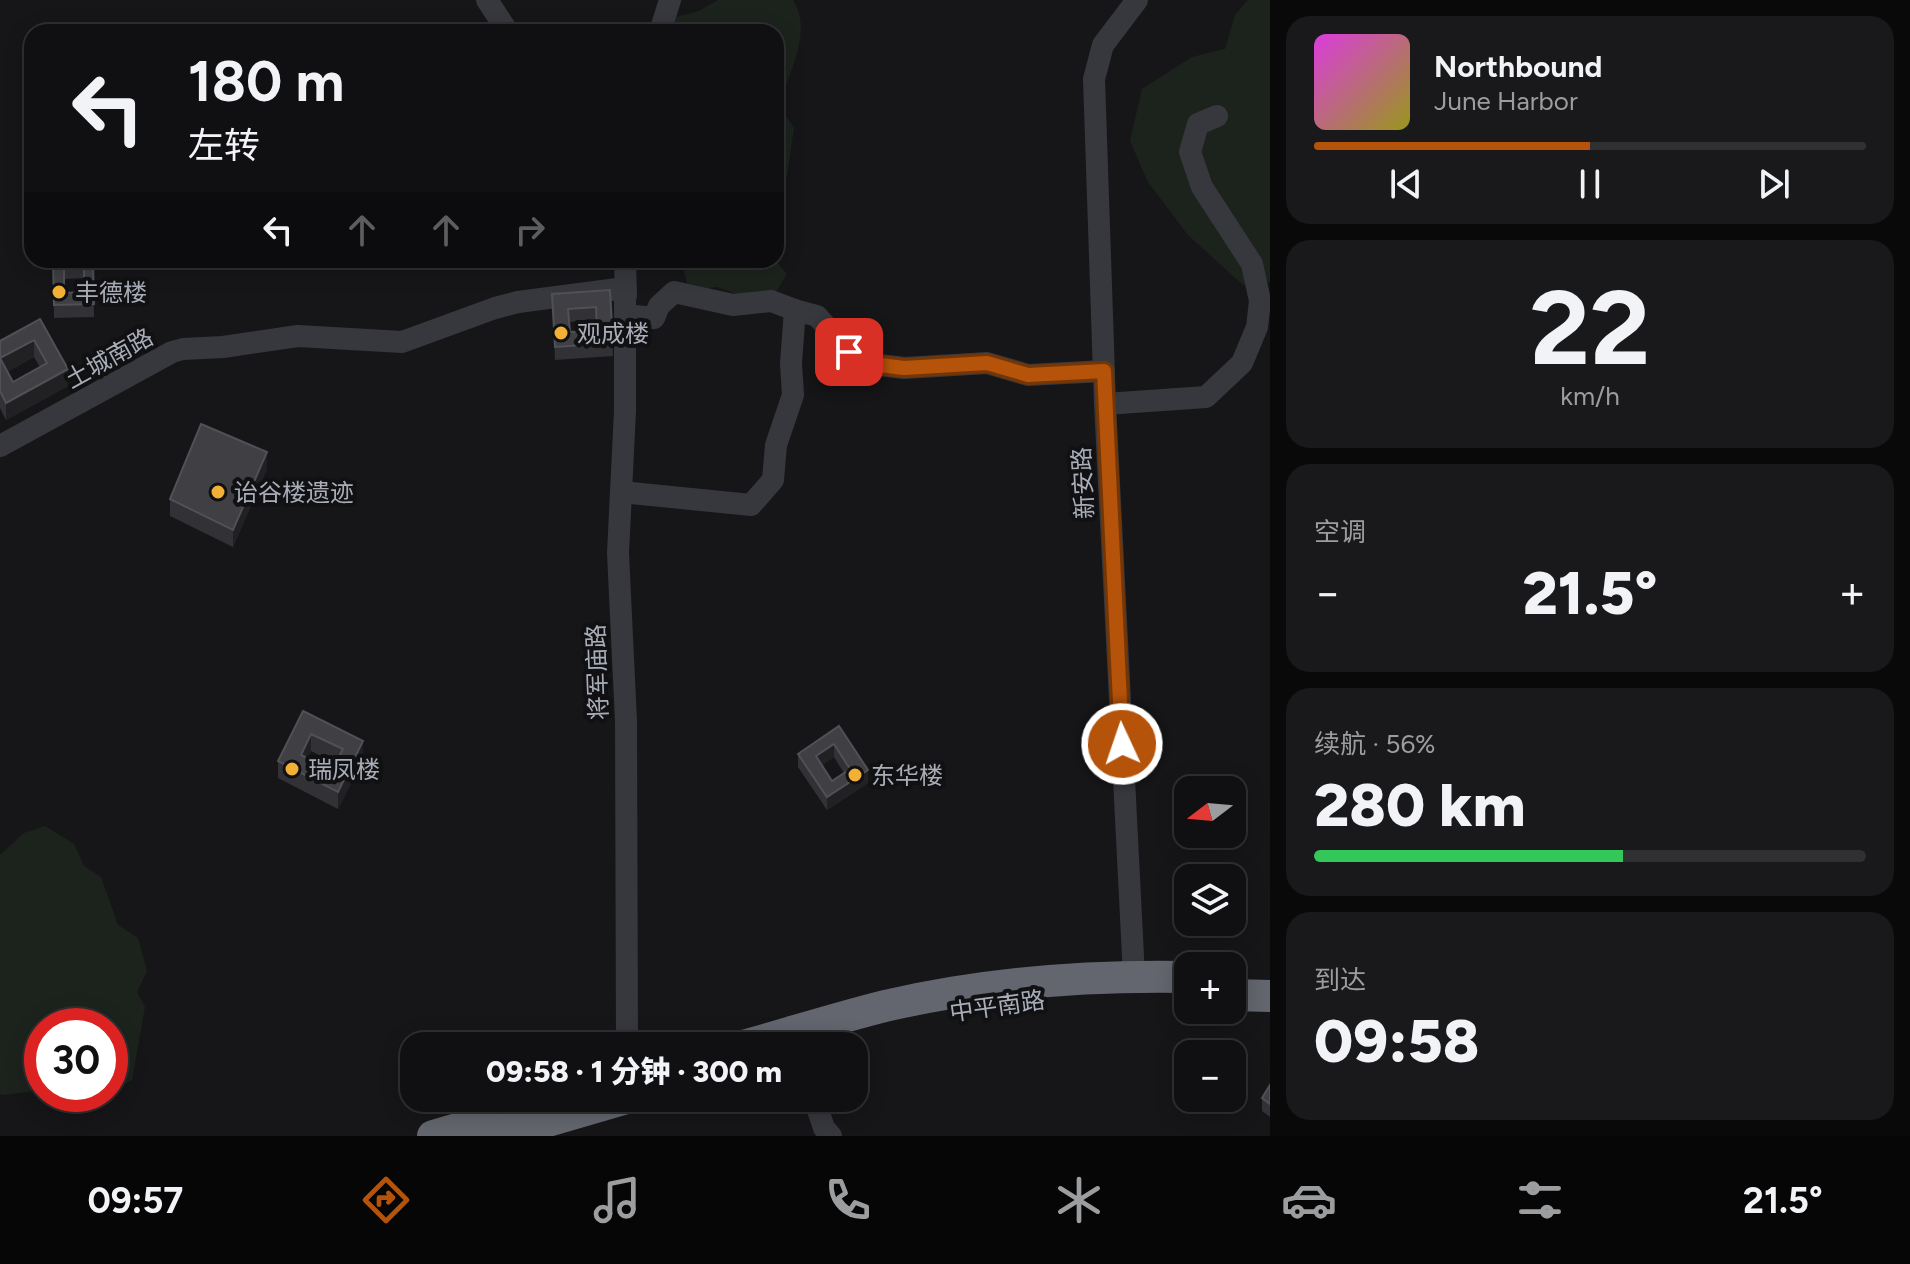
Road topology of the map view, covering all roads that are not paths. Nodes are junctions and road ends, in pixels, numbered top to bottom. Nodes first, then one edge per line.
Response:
1 (487, 0) edge
2 (670, 0) edge
3 (1137, 0) edge
4 (503, 24) edge
5 (662, 24) edge
6 (1217, 116) dead end
7 (625, 268) edge
8 (625, 300) junction
9 (795, 310) junction
10 (1104, 371) junction
11 (1105, 404) junction
12 (0, 446) edge
13 (621, 492) junction
14 (1134, 976) junction
15 (1174, 977) edge
16 (1246, 977) edge
17 (1270, 978) edge
18 (1174, 995) edge
19 (1246, 995) edge
20 (1270, 996) edge
21 (627, 1032) edge
22 (793, 1032) edge
23 (860, 1032) edge
24 (515, 1112) edge
25 (579, 1112) edge
26 (819, 1112) edge
27 (433, 1136) edge
28 (496, 1136) edge
29 (831, 1136) edge

1 - 4 street
2 - 5 street
3 - 10 street, 新安路
6 - 11 street
7 - 8 street, 将军庙路
8 - 9 street, 土城南路
8 - 12 street, 土城南路
8 - 13 street, 将军庙路
9 - 10 street
9 - 13 street
10 - 11 street, 新安路
11 - 14 street, 新安路
13 - 21 street, 将军庙路
14 - 15 highway
14 - 22 highway
16 - 17 highway
18 - 23 highway, 中平南路
19 - 20 highway
24 - 27 highway
25 - 28 highway
26 - 29 street

